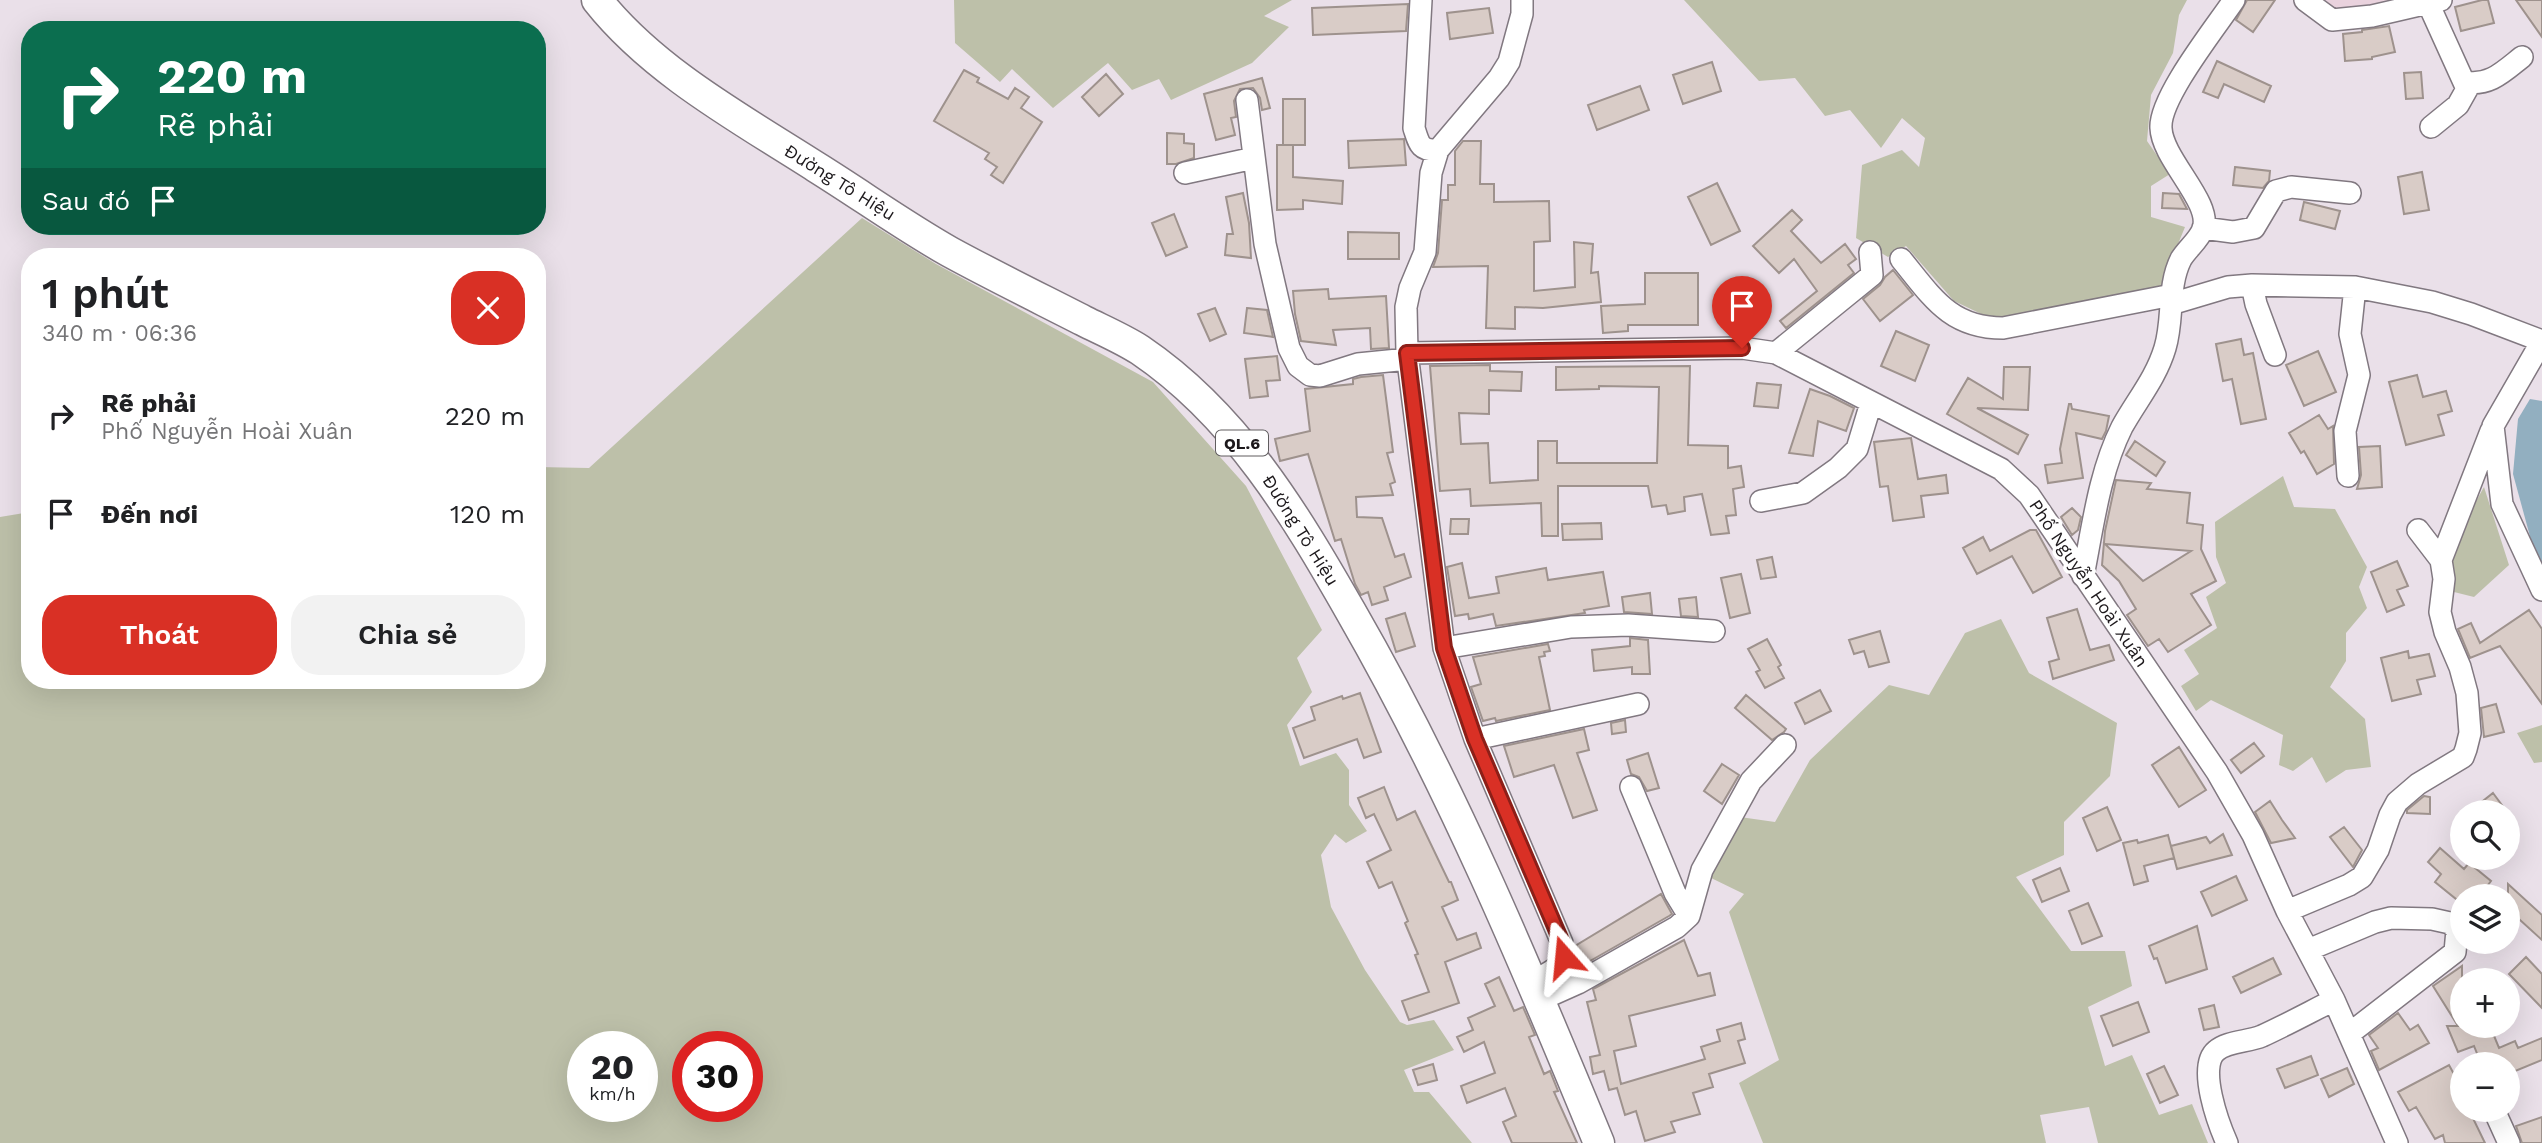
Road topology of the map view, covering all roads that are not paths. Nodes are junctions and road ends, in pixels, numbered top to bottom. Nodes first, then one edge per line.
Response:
1 (597, 0) edge
2 (1421, 0) edge
3 (1522, 0) edge
4 (2234, 0) edge
5 (2305, 0) edge
6 (2435, 2) edge
7 (2522, 57) dead end
8 (2465, 82) junction
9 (1247, 100) dead end
10 (2431, 127) dead end
11 (1438, 150) junction
12 (1254, 158) junction
13 (1185, 173) dead end
14 (2350, 193) dead end
15 (2203, 228) junction
16 (1870, 253) dead end
17 (1901, 259) dead end
18 (2252, 285) junction
19 (2356, 287) junction
20 (2171, 300) junction
21 (2542, 341) edge
22 (1776, 353) junction
23 (2275, 355) dead end
24 (1407, 356) junction
25 (1871, 403) junction
26 (2493, 426) junction
27 (2348, 476) dead end
28 (1761, 501) dead end
29 (2417, 530) dead end
30 (2441, 560) junction
31 (2083, 576) junction
32 (2542, 590) edge
33 (1714, 631) dead end
34 (1444, 648) junction
35 (1637, 704) dead end
36 (1475, 739) junction
37 (1785, 745) dead end
38 (1631, 787) dead end
39 (2287, 911) junction
40 (1689, 916) junction
41 (2308, 950) junction
42 (1536, 991) junction
43 (2334, 1000) junction
44 (2349, 1034) junction
45 (2499, 1122) edge
46 (1599, 1143) edge
47 (2227, 1143) edge
48 (2397, 1143) edge
49 (2509, 1143) edge

1 - 42 highway, Đường Tô Hiệu / QL.6
2 - 11 street
3 - 11 street
4 - 15 street
5 - 6 street
6 - 8 street
7 - 8 street
8 - 10 street
9 - 12 street
11 - 24 street
12 - 13 street
12 - 24 street, Phố Nguyễn Hoài Xuân
14 - 15 street
15 - 20 street
16 - 22 street
17 - 20 street
18 - 19 street
18 - 20 street
18 - 23 street
19 - 21 street
19 - 27 street
20 - 31 street
21 - 26 street
22 - 24 street, Phố Nguyễn Hoài Xuân
22 - 25 street, Phố Nguyễn Hoài Xuân
24 - 34 street
25 - 28 street
25 - 31 street, Phố Nguyễn Hoài Xuân
26 - 30 street
26 - 32 street
29 - 30 street
30 - 39 street
31 - 39 street, Phố Nguyễn Hoài Xuân
33 - 34 street
34 - 36 street
35 - 36 street
36 - 42 street
37 - 40 street
38 - 40 street
39 - 41 street, Phố Nguyễn Hoài Xuân
40 - 42 street
41 - 43 street, Phố Nguyễn Hoài Xuân
41 - 44 street
42 - 46 highway, Đường Tô Hiệu / QL.6
43 - 44 street, Phố Nguyễn Hoài Xuân
43 - 47 street
44 - 48 street, Phố Nguyễn Hoài Xuân
45 - 49 street

